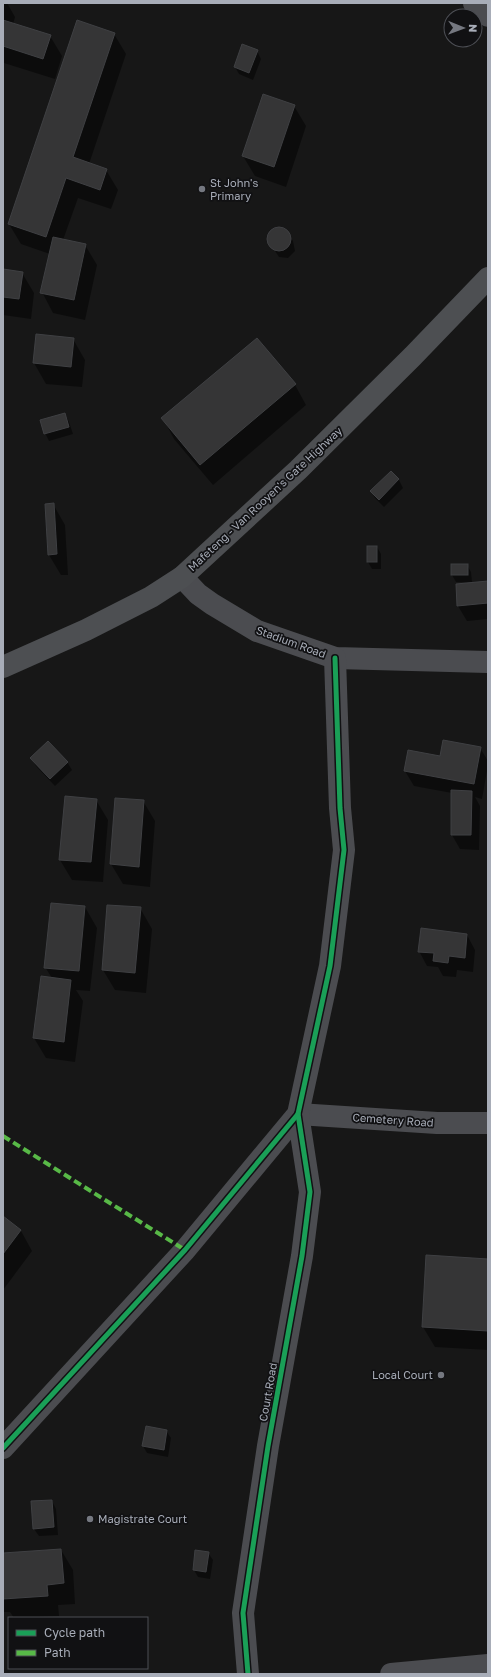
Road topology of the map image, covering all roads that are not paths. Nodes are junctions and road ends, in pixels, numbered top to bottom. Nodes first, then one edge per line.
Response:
1 (474, 3) edge
2 (488, 16) edge
3 (488, 278) edge
4 (182, 576) junction
5 (335, 658) junction
6 (488, 662) edge
7 (3, 667) edge
8 (298, 1114) junction
9 (488, 1123) edge
10 (3, 1448) edge
11 (488, 1665) edge
12 (248, 1674) edge
13 (391, 1674) edge

1 - 2 street
3 - 4 main road, Mafeteng - Van Rooyen's Gate Highway
4 - 5 street, Stadium Road
4 - 7 main road, Mafeteng - Van Rooyen's Gate Highway
5 - 6 street, Stadium Road
5 - 8 street
8 - 9 street, Cemetery Road
8 - 10 street
8 - 12 street, Court Road
11 - 13 street

